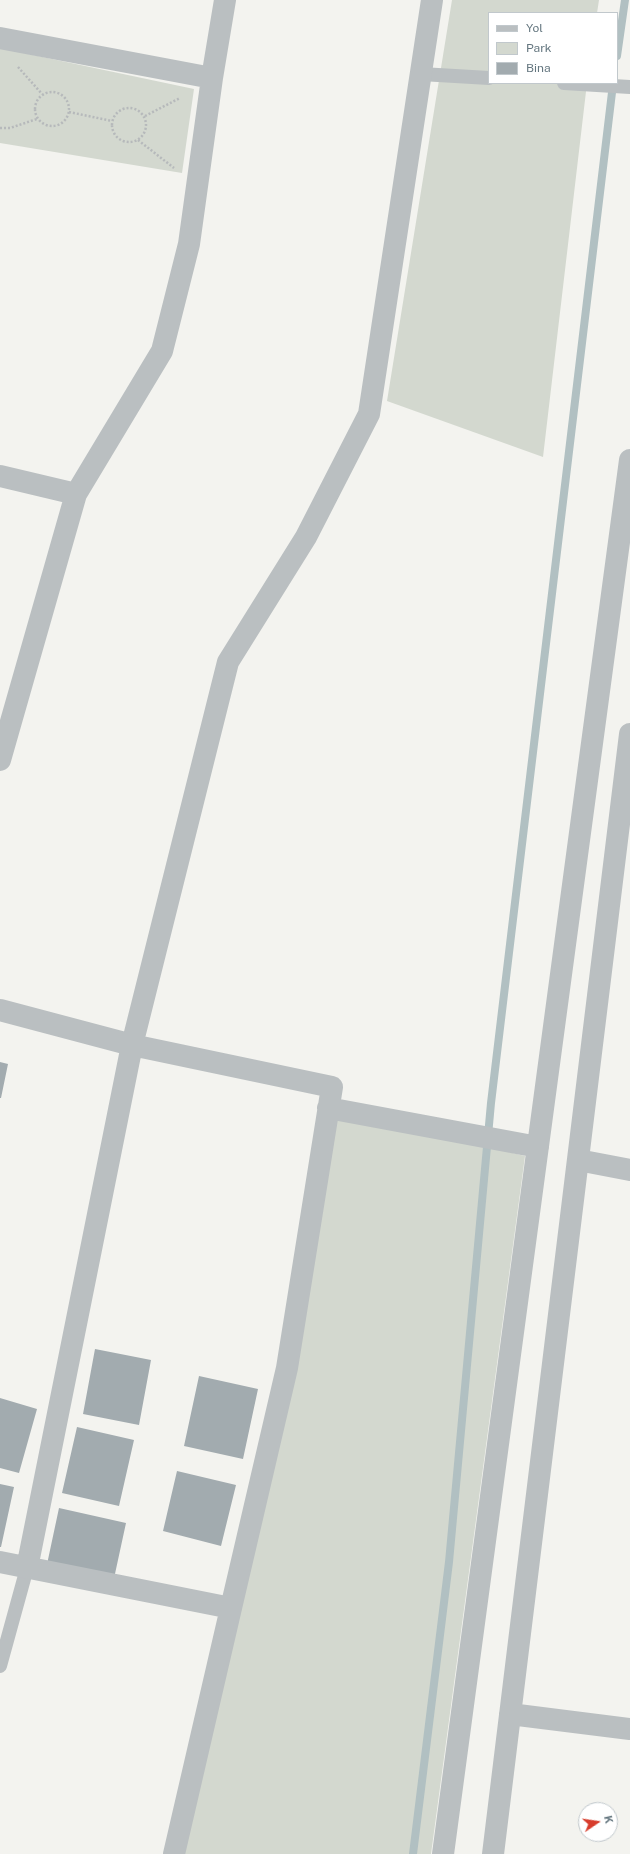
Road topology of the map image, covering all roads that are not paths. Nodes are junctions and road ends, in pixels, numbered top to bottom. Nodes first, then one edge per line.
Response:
1 (225, 0) edge
2 (432, 0) edge
3 (0, 38) edge
4 (421, 74) junction
5 (212, 78) junction
6 (488, 78) edge
7 (580, 84) edge
8 (630, 87) edge
9 (630, 460) edge
10 (0, 476) edge
11 (76, 494) junction
12 (630, 734) edge
13 (0, 760) edge
14 (0, 1010) edge
15 (132, 1045) junction
16 (328, 1108) junction
17 (538, 1147) junction
18 (578, 1160) junction
19 (630, 1170) edge
20 (0, 1562) edge
21 (27, 1568) junction
22 (231, 1608) junction
23 (0, 1666) edge
24 (510, 1714) junction
25 (630, 1729) edge
26 (174, 1854) edge
27 (443, 1854) edge
28 (493, 1854) edge

1 - 5 street
2 - 4 street
3 - 5 street
4 - 6 lane
4 - 15 street
5 - 11 street
7 - 8 lane
9 - 17 street
10 - 11 street
11 - 13 street
12 - 18 street
14 - 15 street
15 - 16 street
15 - 21 street
16 - 17 street
16 - 22 street
17 - 27 street
18 - 19 street
18 - 24 street
20 - 21 street
21 - 22 street
21 - 23 lane
22 - 26 street
24 - 25 street
24 - 28 street

